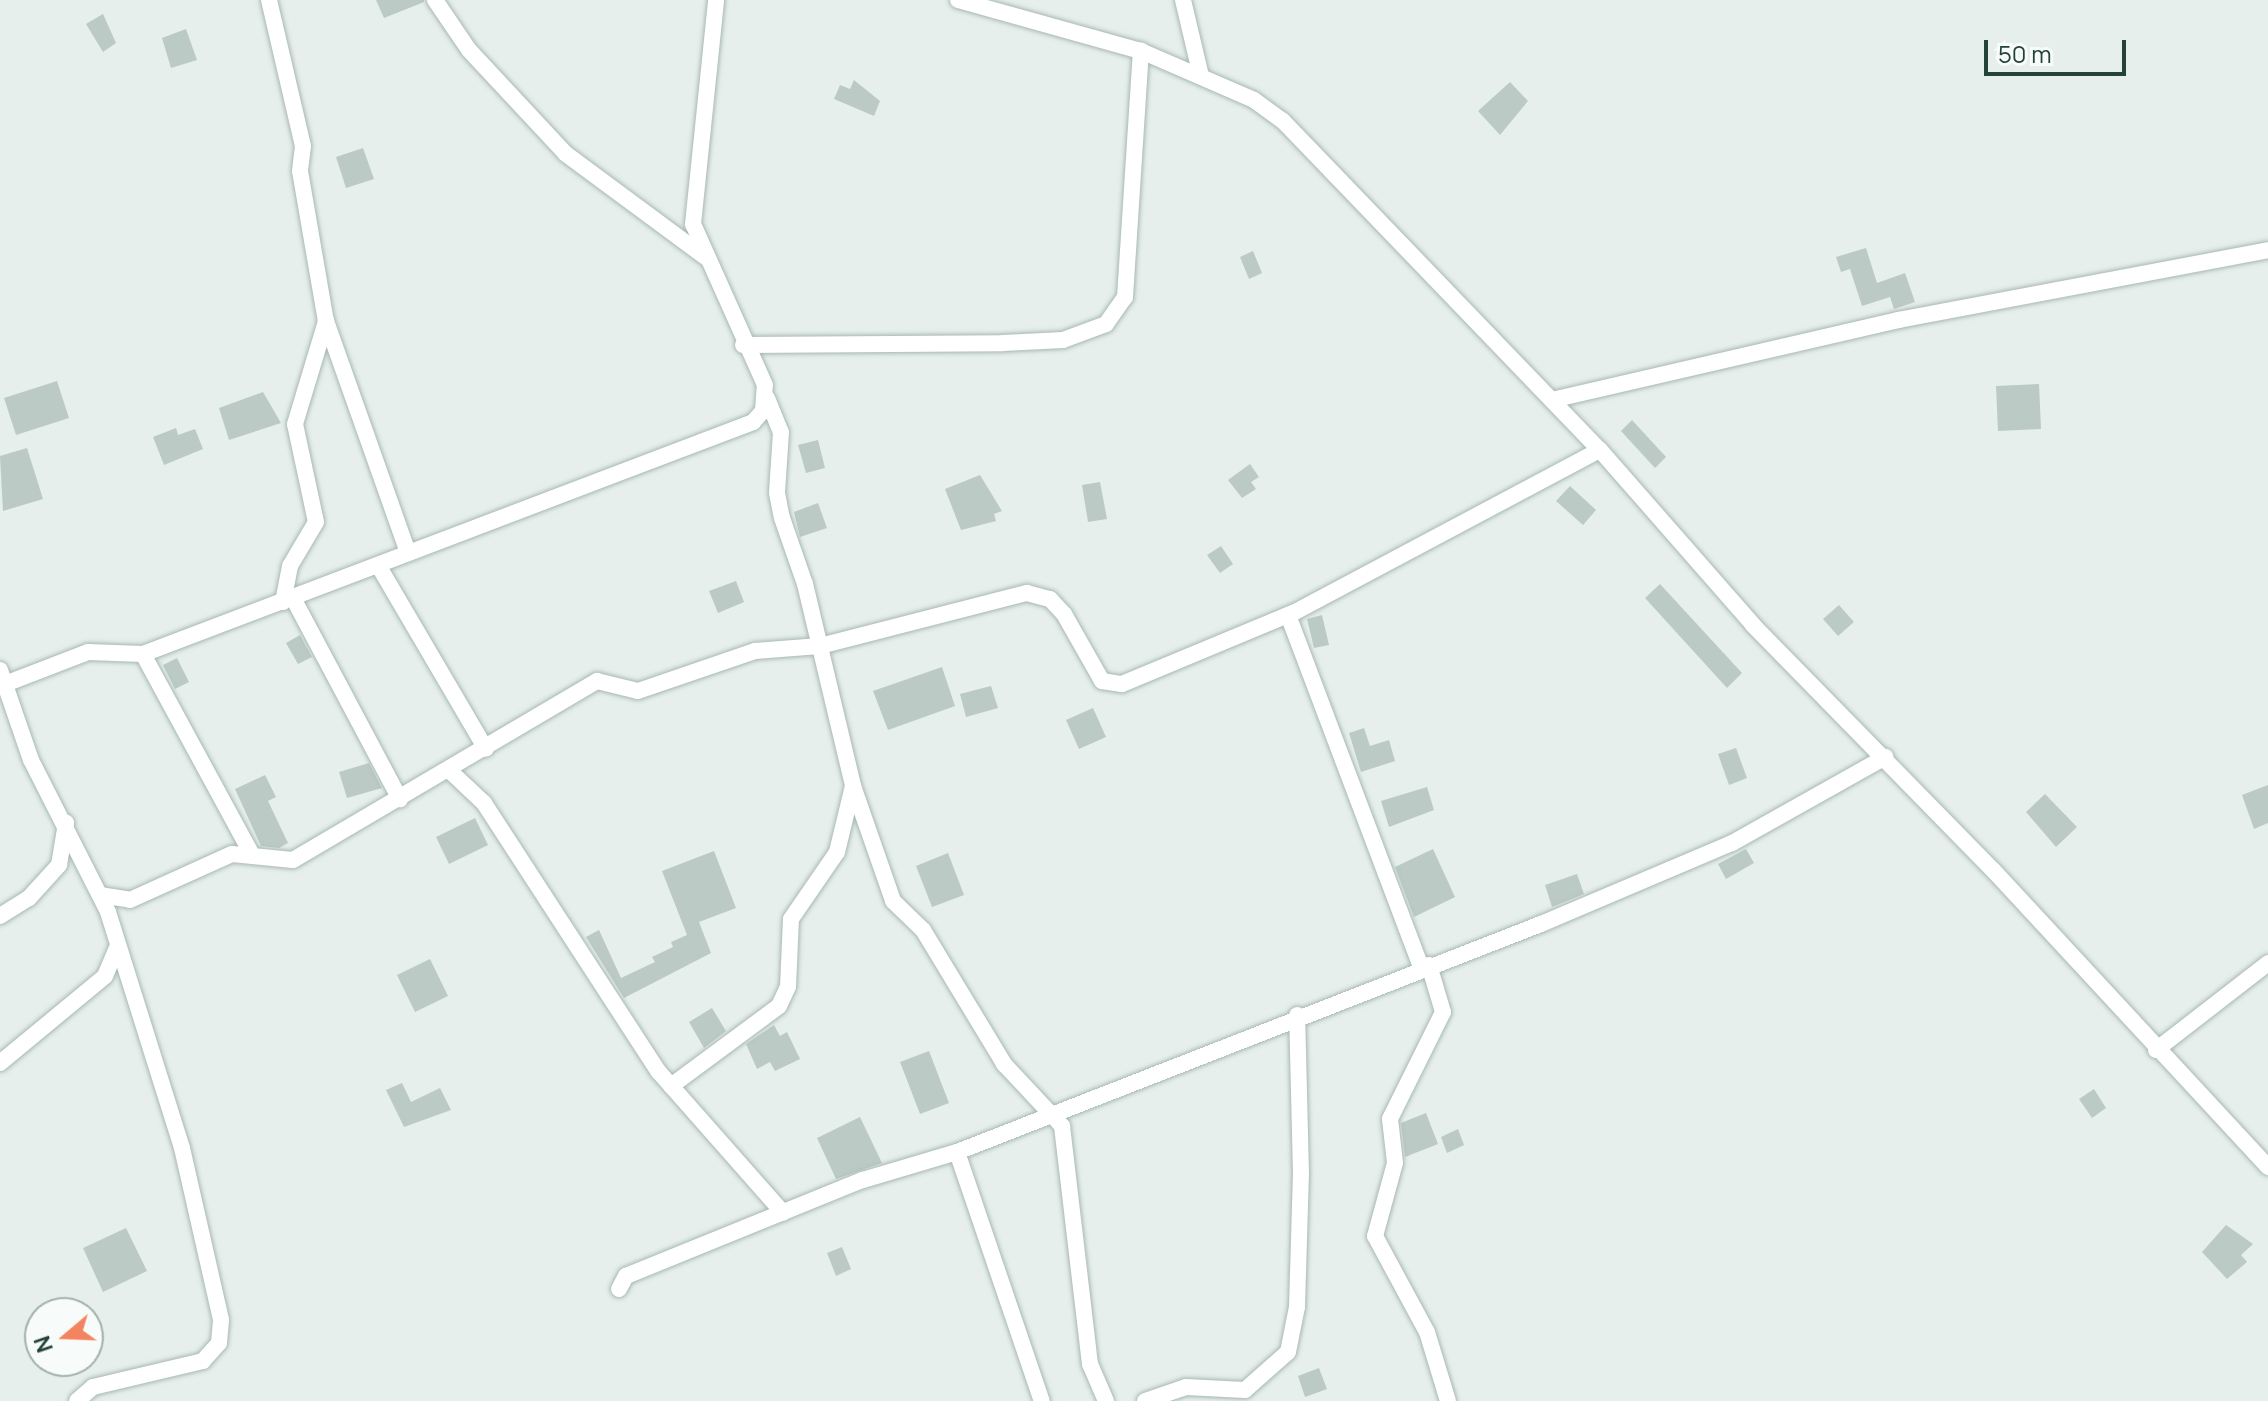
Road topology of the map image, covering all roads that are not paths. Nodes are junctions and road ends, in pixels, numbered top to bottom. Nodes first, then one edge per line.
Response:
1 (269, 0) edge
2 (435, 0) edge
3 (716, 0) edge
4 (958, 0) edge
5 (1183, 0) edge
6 (1141, 51) junction
7 (1201, 76) junction
8 (2268, 250) edge
9 (706, 258) junction
10 (326, 321) junction
11 (743, 345) junction
12 (767, 398) junction
13 (1552, 400) junction
14 (1600, 450) junction
15 (408, 552) junction
16 (378, 565) junction
17 (288, 600) junction
18 (1288, 615) junction
19 (820, 646) junction
20 (143, 654) junction
21 (2, 677) edge
22 (486, 749) junction
23 (1885, 757) junction
24 (451, 772) junction
25 (853, 786) junction
26 (400, 799) junction
27 (66, 823) junction
28 (252, 855) junction
29 (100, 895) junction
30 (0, 916) edge
31 (118, 944) junction
32 (2268, 963) edge
33 (1425, 966) junction
34 (1297, 1015) junction
35 (2156, 1050) junction
36 (0, 1063) edge
37 (671, 1086) junction
38 (1053, 1110) junction
39 (957, 1152) junction
40 (2268, 1167) edge
41 (783, 1213) junction
42 (619, 1289) dead end
43 (77, 1401) edge
44 (1042, 1401) edge
45 (1106, 1401) edge
46 (1145, 1401) edge
47 (1448, 1401) edge

1 - 10 street
2 - 9 street
3 - 9 street
4 - 6 street
5 - 7 street
6 - 7 street
6 - 11 street
7 - 13 street
8 - 13 street
9 - 11 street
10 - 15 street
10 - 17 street
11 - 12 street
12 - 15 street
12 - 19 street
13 - 14 street
14 - 18 street
14 - 23 street
15 - 16 street
16 - 17 street
16 - 22 street
17 - 20 street
17 - 26 street
18 - 19 street
18 - 33 street
19 - 22 street
19 - 25 street
20 - 21 street
20 - 28 street
21 - 27 street
22 - 24 street
23 - 33 street
23 - 35 street
24 - 26 street
24 - 37 street
25 - 37 street
25 - 38 street
26 - 28 street
27 - 29 street
27 - 30 street
28 - 29 street
29 - 31 street
31 - 36 street
31 - 43 street
32 - 35 street
33 - 34 street
33 - 47 street
34 - 38 street
34 - 46 street
35 - 40 street
37 - 41 street
38 - 39 street
38 - 45 street
39 - 41 street
39 - 44 street
41 - 42 street

